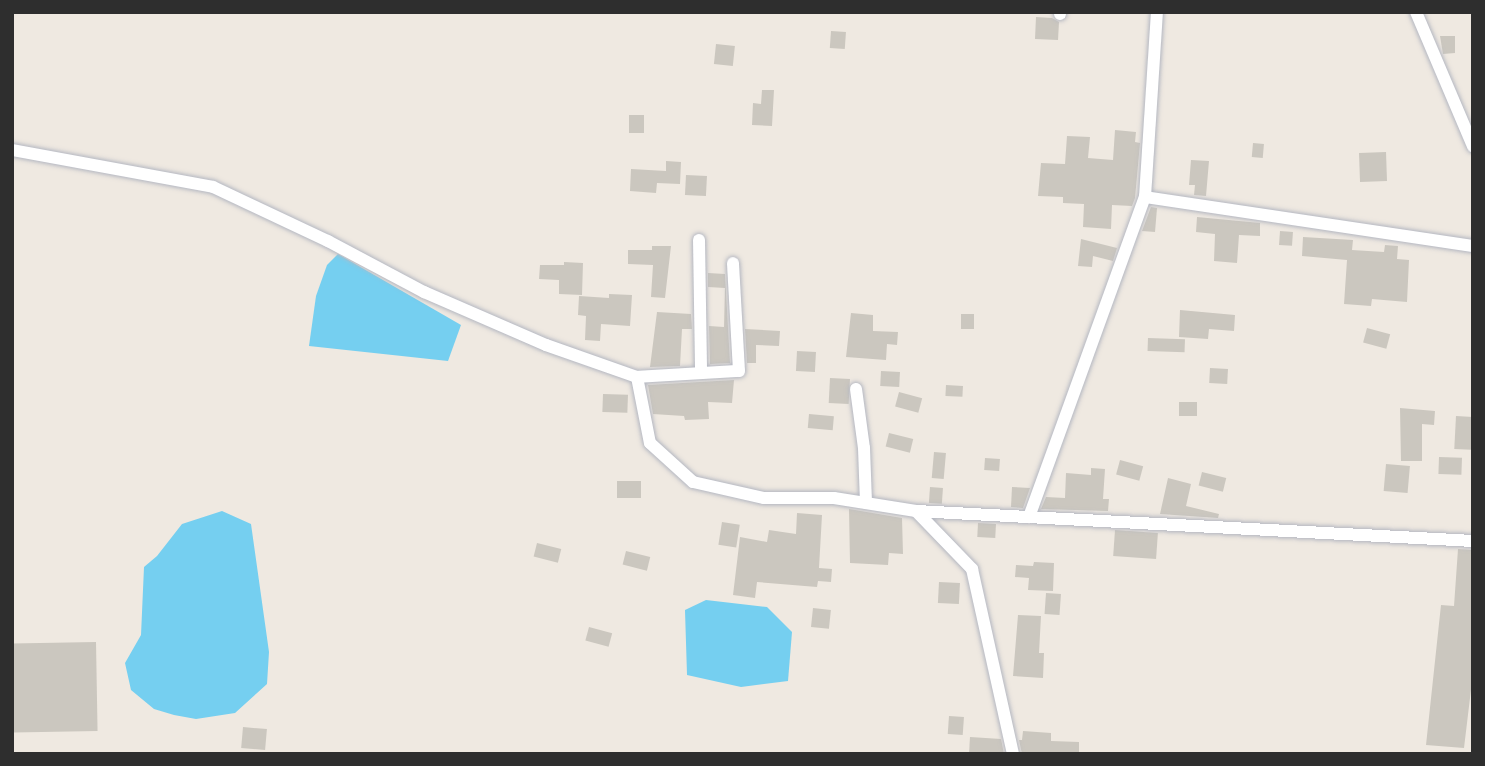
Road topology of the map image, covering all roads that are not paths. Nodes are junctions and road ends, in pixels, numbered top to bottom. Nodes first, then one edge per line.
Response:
1 (1157, 12) edge
2 (1416, 12) edge
3 (1473, 146) edge
4 (12, 150) edge
5 (1145, 197) junction
6 (699, 240) dead end
7 (1473, 246) edge
8 (733, 262) dead end
9 (701, 373) junction
10 (637, 377) junction
11 (856, 389) dead end
12 (866, 503) junction
13 (916, 511) junction
14 (1029, 517) junction
15 (1473, 541) edge
16 (1013, 754) edge

1 - 5 street
2 - 3 street
4 - 10 street
5 - 7 street
5 - 14 street
6 - 9 street
8 - 9 street
9 - 10 street
10 - 12 street
11 - 12 street
12 - 13 street
13 - 14 street
13 - 16 street
14 - 15 street

